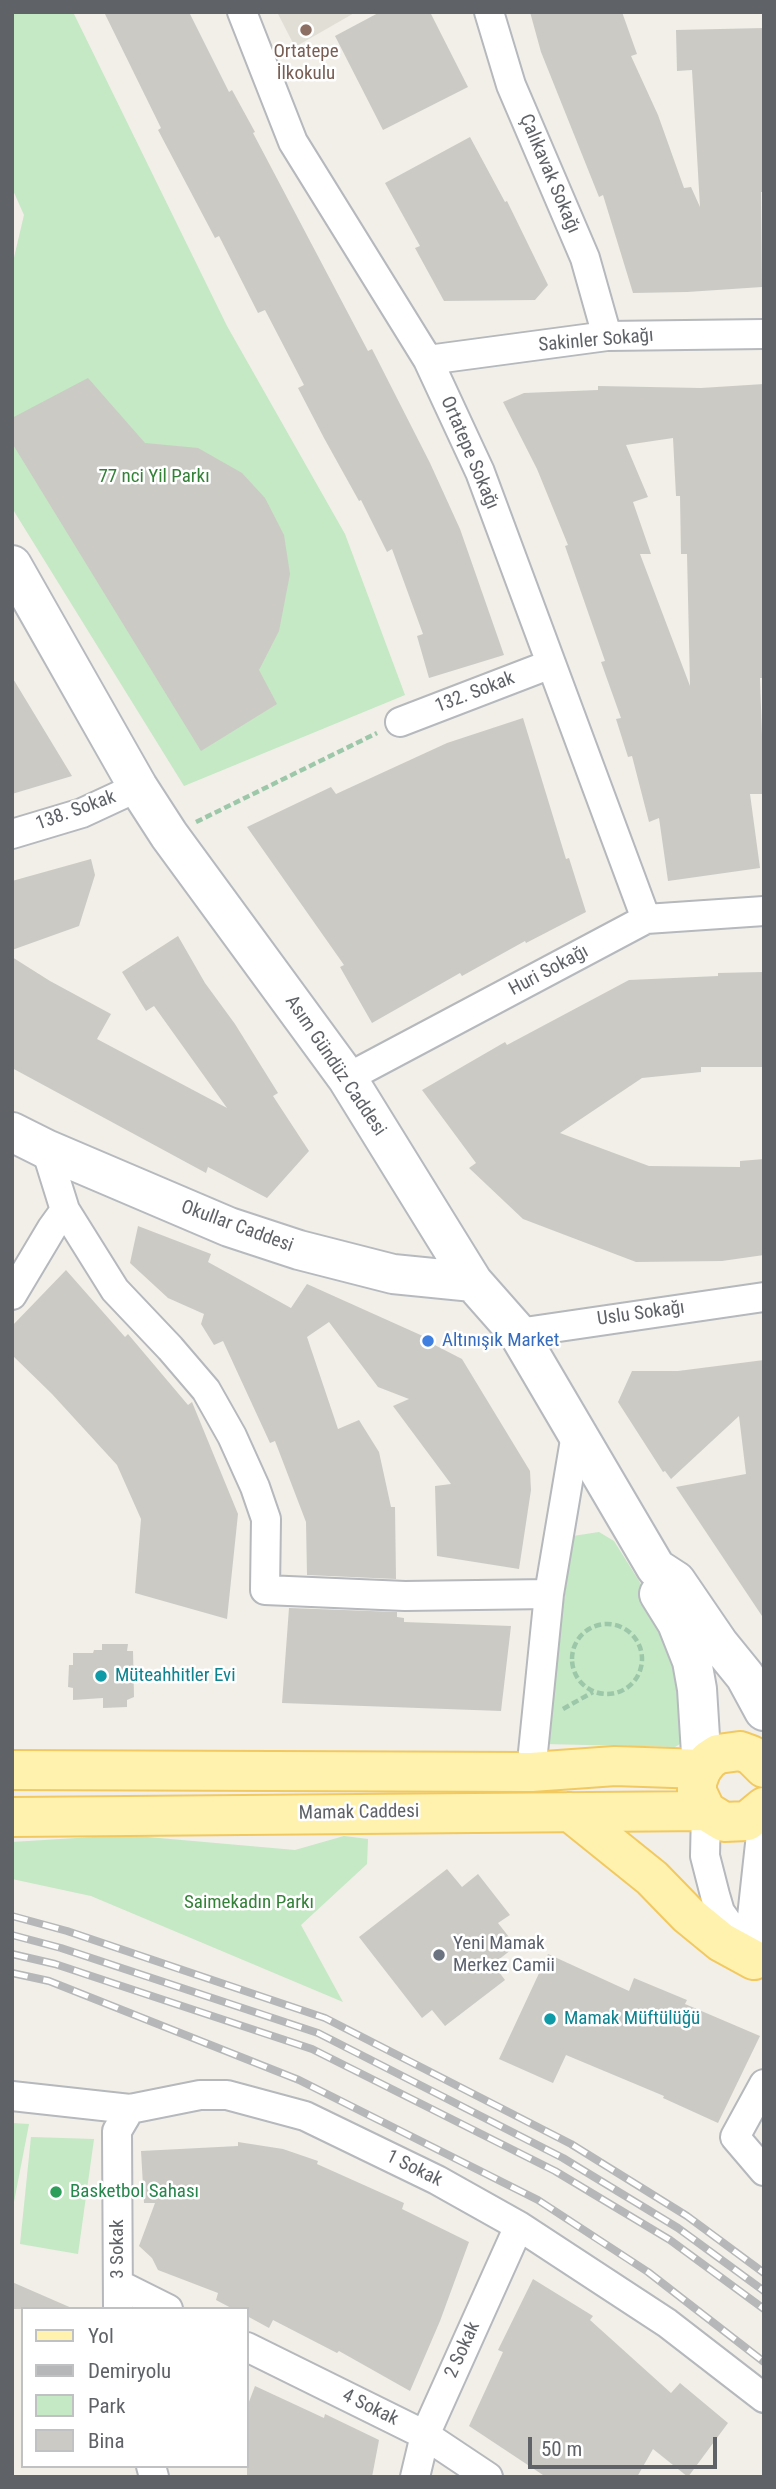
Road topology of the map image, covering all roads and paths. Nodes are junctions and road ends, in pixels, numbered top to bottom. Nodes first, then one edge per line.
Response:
1 (242, 12) edge
2 (489, 12) edge
3 (764, 334) edge
4 (607, 337) junction
5 (428, 360) junction
6 (12, 565) edge
7 (551, 664) junction
8 (400, 722) joint
9 (138, 787) junction
10 (12, 834) edge
11 (169, 835) junction
12 (764, 911) edge
13 (646, 919) junction
14 (347, 1078) junction
15 (12, 1132) edge
16 (46, 1149) junction
17 (65, 1210) junction
18 (473, 1282) junction
19 (12, 1295) edge
20 (764, 1297) edge
21 (518, 1333) junction
22 (576, 1434) junction
23 (656, 1568) junction
24 (549, 1594) junction
25 (603, 1694) joint
26 (764, 1711) edge
27 (764, 1720) edge
28 (762, 1764) edge
29 (702, 1769) junction
30 (12, 1770) edge
31 (531, 1772) junction
32 (764, 1807) edge
33 (706, 1811) junction
34 (570, 1812) junction
35 (12, 1817) edge
36 (759, 1962) edge
37 (764, 2084) edge
38 (12, 2096) edge
39 (130, 2109) junction
40 (764, 2171) edge
41 (519, 2226) junction
42 (118, 2296) edge
43 (161, 2307) edge
44 (248, 2347) edge
45 (764, 2398) edge
46 (425, 2435) junction
47 (415, 2477) edge
48 (488, 2477) edge

1 - 5 street, Ortatepe Sokağı
2 - 4 street, Çalıkavak Sokağı
3 - 4 street, Sakinler Sokağı
4 - 5 street, Sakinler Sokağı
5 - 7 street, Ortatepe Sokağı
6 - 9 street, Asım Gündüz Caddesi
7 - 8 street, 132. Sokak
7 - 13 street, Ortatepe Sokağı
8 - 11 path
9 - 10 street, 138. Sokak
9 - 11 street, Asım Gündüz Caddesi
11 - 14 street, Asım Gündüz Caddesi
12 - 13 street, Huri Sokağı
13 - 14 street, Huri Sokağı
14 - 18 street, Asım Gündüz Caddesi
15 - 16 street, Okullar Caddesi
16 - 17 street
16 - 18 street, Okullar Caddesi
17 - 19 street
17 - 24 street
18 - 21 street, Asım Gündüz Caddesi
20 - 21 street, Uslu Sokağı
21 - 22 street, Asım Gündüz Caddesi
22 - 23 street, Asım Gündüz Caddesi
22 - 24 street
23 - 26 street, Asım Gündüz Caddesi
23 - 29 street, Asım Gündüz Caddesi
24 - 31 street
25 - 25 path
27 - 28 street
28 - 29 main road
29 - 31 main road
29 - 33 main road
30 - 31 main road
32 - 33 main road
32 - 36 street
33 - 34 main road, Mamak Caddesi
33 - 36 street
34 - 35 main road, Mamak Caddesi
34 - 36 main road
37 - 40 street
38 - 39 street, 1 Sokak
39 - 41 street, 1 Sokak
39 - 42 street, 3 Sokak
41 - 45 street, 1 Sokak
41 - 46 street, 2 Sokak
42 - 43 street
44 - 46 street, 4 Sokak
46 - 47 street, 2 Sokak
46 - 48 street, 4 Sokak

